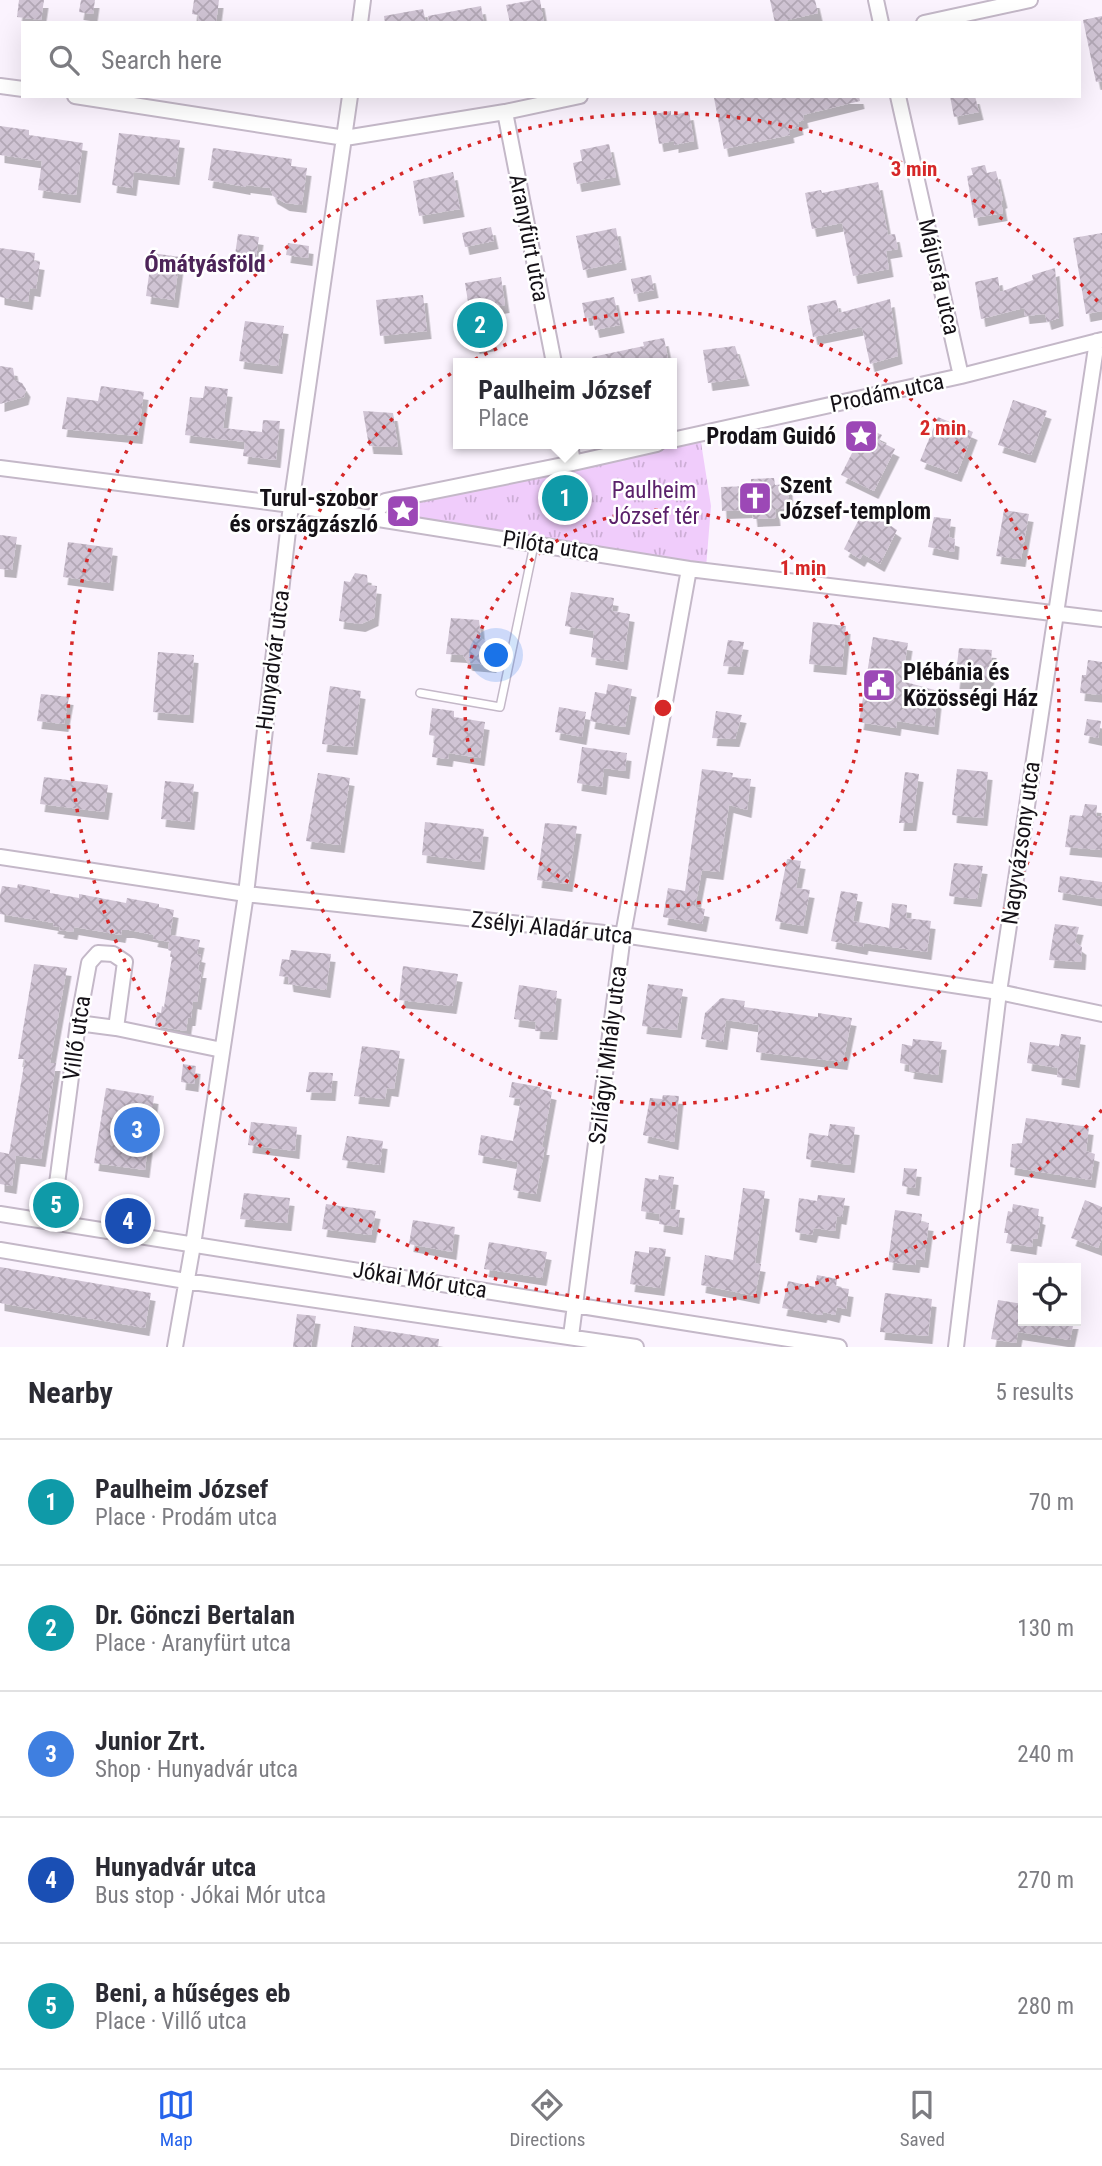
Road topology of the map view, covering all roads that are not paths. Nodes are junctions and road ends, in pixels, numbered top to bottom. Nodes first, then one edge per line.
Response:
1 (363, 0) edge
2 (876, 0) edge
3 (1030, 0) edge
4 (360, 21) edge
5 (881, 21) edge
6 (933, 21) edge
7 (0, 86) edge
8 (21, 89) edge
9 (88, 98) edge
10 (350, 98) edge
11 (571, 98) edge
12 (898, 98) edge
13 (505, 112) junction
14 (345, 138) junction
15 (1100, 341) edge
16 (553, 358) edge
17 (961, 376) junction
18 (677, 439) edge
19 (571, 449) edge
20 (635, 449) edge
21 (573, 463) junction
22 (0, 468) edge
23 (291, 505) junction
24 (372, 518) junction
25 (534, 544) junction
26 (690, 569) junction
27 (1055, 614) junction
28 (1102, 619) edge
29 (420, 693) dead end
30 (0, 857) edge
31 (246, 894) junction
32 (623, 935) junction
33 (999, 992) junction
34 (1102, 1014) edge
35 (78, 1023) junction
36 (116, 1028) junction
37 (222, 1049) junction
38 (0, 1214) edge
39 (51, 1222) junction
40 (193, 1245) junction
41 (0, 1250) edge
42 (186, 1280) junction
43 (577, 1304) junction
44 (571, 1336) junction
45 (175, 1347) edge
46 (636, 1347) edge
47 (839, 1347) edge
48 (956, 1347) edge

1 - 4 street
2 - 5 street
3 - 6 street
7 - 8 street
9 - 14 street
10 - 14 street, Hunyadvár utca
11 - 13 street
12 - 17 street, Májusfa utca
13 - 14 street
13 - 16 street, Aranyfürt utca
14 - 23 street, Hunyadvár utca
15 - 17 street, Prodám utca
15 - 27 street, Nagyvázsony utca
17 - 18 street, Prodám utca
19 - 21 street
20 - 21 street
21 - 24 street
22 - 23 street, Pilóta utca
23 - 24 street, Pilóta utca
23 - 31 street, Hunyadvár utca
24 - 25 street, Pilóta utca
25 - 26 street, Pilóta utca
25 - 29 lane
26 - 27 street, Pilóta utca
26 - 32 street, Szilágyi Mihály utca
27 - 28 street, Pilóta utca
27 - 33 street, Nagyvázsony utca
30 - 31 street, Zsélyi Aladár utca
31 - 32 street, Zsélyi Aladár utca
31 - 37 street, Hunyadvár utca
32 - 33 street, Zsélyi Aladár utca
32 - 43 street, Szilágyi Mihály utca
33 - 34 street, Zsélyi Aladár utca
33 - 48 street, Nagyvázsony utca
35 - 36 street
35 - 36 street, Villő utca
35 - 39 street, Villő utca
36 - 37 street
37 - 40 street, Hunyadvár utca
38 - 39 street, Jókai Mór utca
39 - 40 street, Jókai Mór utca
40 - 42 street, Hunyadvár utca
40 - 43 street, Jókai Mór utca
41 - 42 street, Jókai Mór utca
42 - 44 street, Jókai Mór utca
42 - 45 street, Hunyadvár utca
43 - 44 street, Szilágyi Mihály utca
43 - 47 street, Jókai Mór utca
44 - 46 street, Jókai Mór utca

